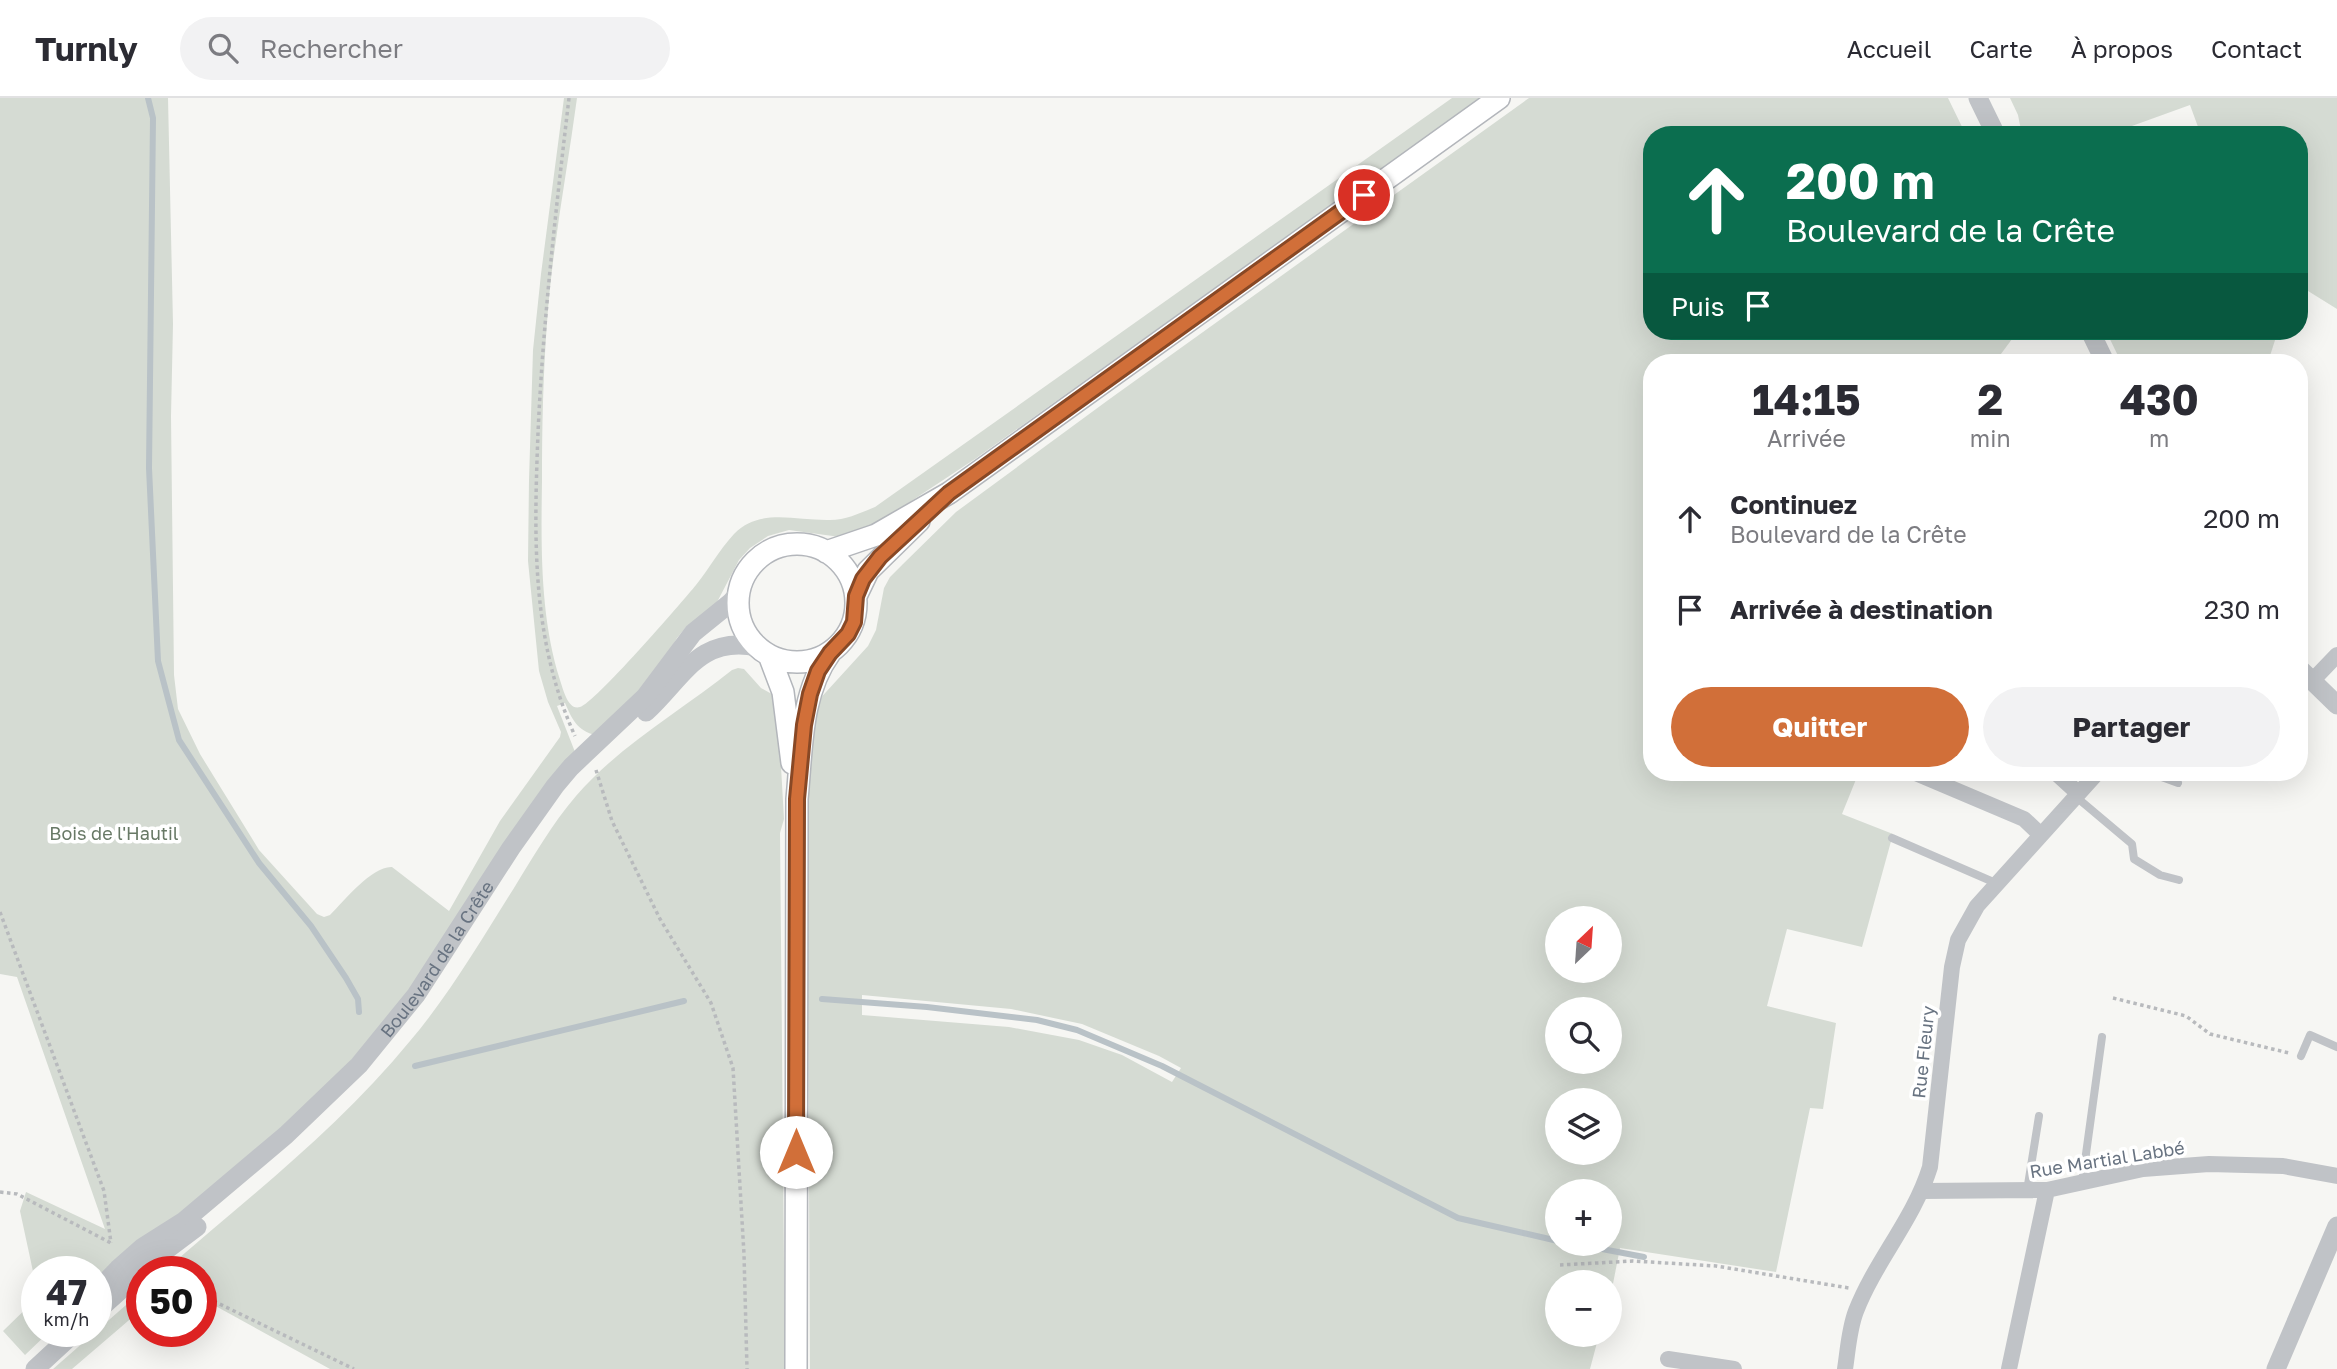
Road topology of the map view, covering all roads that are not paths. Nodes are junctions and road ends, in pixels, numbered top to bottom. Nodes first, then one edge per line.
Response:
1 (1499, 98) edge
2 (1978, 98) edge
3 (1992, 126) edge
4 (949, 493) junction
5 (826, 552) junction
6 (739, 593) junction
7 (856, 596) junction
8 (763, 651) junction
9 (830, 653) junction
10 (2337, 656) edge
11 (2308, 674) edge
12 (2308, 677) edge
13 (2337, 705) edge
14 (589, 757) junction
15 (1934, 781) edge
16 (2063, 781) edge
17 (2089, 781) edge
18 (2173, 781) edge
19 (2178, 783) dead end
20 (2076, 794) junction
21 (797, 799) junction
22 (2041, 835) junction
23 (1892, 838) dead end
24 (2179, 880) dead end
25 (1998, 884) junction
26 (2102, 1037) dead end
27 (2337, 1046) edge
28 (2301, 1056) road end
29 (2039, 1116) dead end
30 (2337, 1176) edge
31 (2082, 1183) junction
32 (2047, 1190) junction
33 (1923, 1191) junction
34 (2027, 1191) junction
35 (2337, 1226) edge
36 (112, 1275) edge
37 (112, 1298) edge
38 (47, 1347) edge
39 (50, 1347) edge
40 (1668, 1359) dead end
41 (18, 1369) edge
42 (35, 1369) edge
43 (796, 1369) edge
44 (1734, 1369) edge
45 (1845, 1369) edge
46 (2010, 1369) edge
47 (2276, 1369) edge

1 - 4 main road
2 - 3 street
4 - 5 main road
4 - 7 main road
5 - 6 main road
5 - 7 main road
6 - 8 main road
6 - 14 street, Boulevard de la Crête
7 - 9 main road
8 - 9 main road
8 - 14 street, Boulevard de la Crête
8 - 21 main road
9 - 21 main road
10 - 11 street
12 - 13 street
14 - 36 street, Boulevard de la Crête
14 - 37 street, Boulevard de la Crête
15 - 22 street
16 - 20 street
17 - 20 street, Rue Fleury
18 - 19 lane
20 - 22 street, Rue Fleury
20 - 24 lane
21 - 43 main road
22 - 25 street, Rue Fleury
23 - 25 lane
25 - 33 street, Rue Fleury
26 - 31 lane
27 - 28 lane
29 - 34 lane
30 - 31 street, Rue Martial Labbé
31 - 32 street, Rue Martial Labbé
32 - 34 street, Rue Martial Labbé
32 - 46 street
33 - 34 street, Rue Martial Labbé
33 - 45 street, Rue Fleury
35 - 47 street
38 - 41 street
39 - 42 street
40 - 44 street

